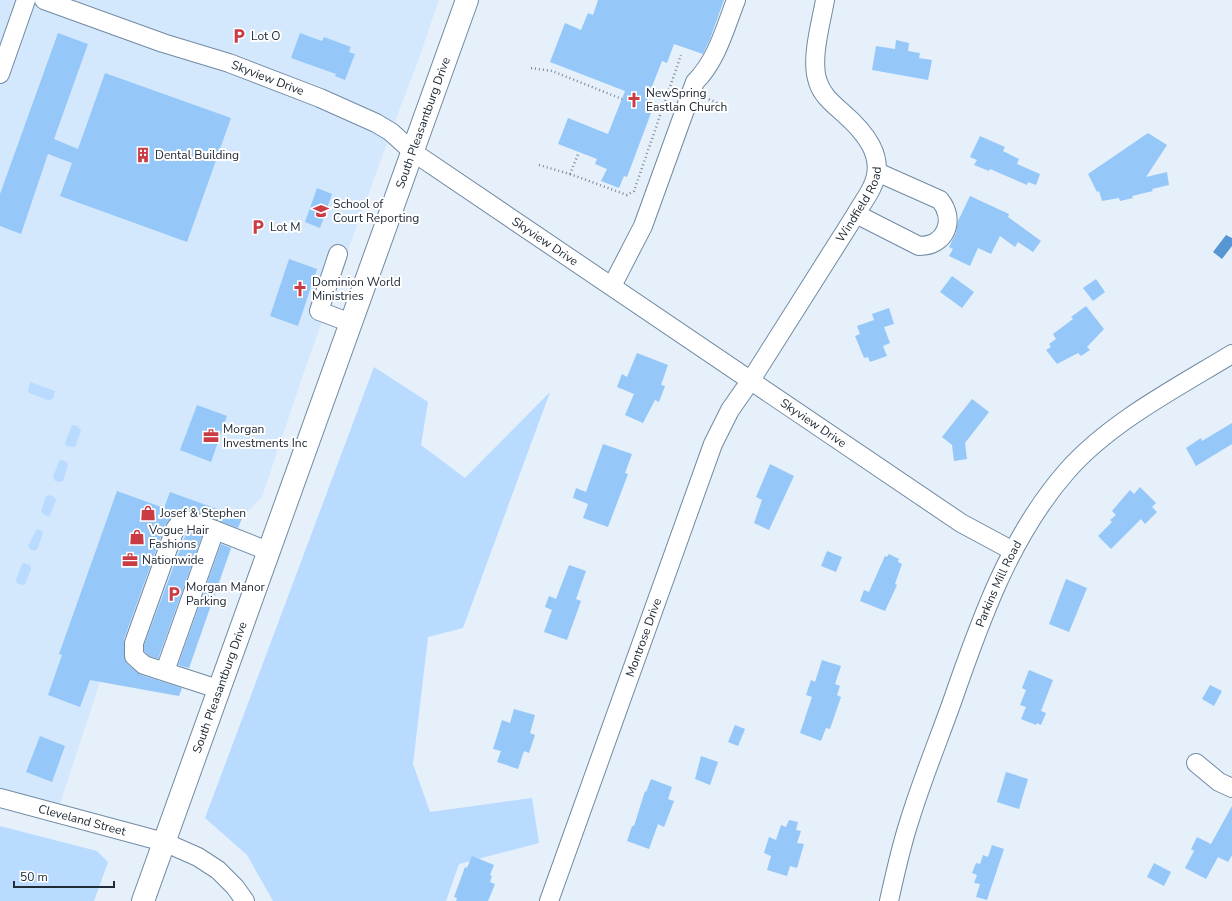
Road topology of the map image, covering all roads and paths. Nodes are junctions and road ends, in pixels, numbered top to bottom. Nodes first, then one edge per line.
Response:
1 (26, 0) edge
2 (44, 0) edge
3 (467, 0) edge
4 (736, 0) edge
5 (825, 0) edge
6 (681, 55) dead end
7 (531, 68) dead end
8 (0, 74) edge
9 (704, 97) dead end
10 (622, 98) dead end
11 (722, 112) dead end
12 (413, 152) junction
13 (579, 152) dead end
14 (540, 165) dead end
15 (877, 172) junction
16 (570, 174) junction
17 (856, 214) junction
18 (338, 254) dead end
19 (612, 286) junction
20 (351, 323) junction
21 (1232, 354) edge
22 (751, 380) junction
23 (215, 530) junction
24 (268, 551) junction
25 (1013, 551) junction
26 (165, 671) junction
27 (218, 689) junction
28 (1196, 763) dead end
29 (1232, 788) edge
30 (0, 798) edge
31 (164, 842) junction
32 (143, 901) edge
33 (245, 901) edge
34 (549, 901) edge
35 (888, 901) edge

1 - 8 street
2 - 12 street, Skyview Drive
3 - 12 main road, South Pleasantburg Drive
4 - 19 street
5 - 15 street, Windfield Road
6 - 16 path
7 - 10 path
9 - 11 path
12 - 19 street, Skyview Drive
12 - 20 main road, South Pleasantburg Drive
13 - 16 path
14 - 16 path
15 - 17 street, Windfield Road
15 - 17 street
17 - 22 street, Windfield Road
18 - 20 street
19 - 22 street, Skyview Drive
20 - 24 main road, South Pleasantburg Drive
21 - 25 street, Parkins Mill Road
22 - 25 street, Skyview Drive
22 - 34 street, Montrose Drive
23 - 24 street
23 - 26 street
23 - 26 street
24 - 27 main road, South Pleasantburg Drive
25 - 35 street, Parkins Mill Road
26 - 27 street
27 - 31 main road, South Pleasantburg Drive
28 - 29 street
30 - 31 street, Cleveland Street
31 - 32 main road, South Pleasantburg Drive
31 - 33 street, Cleveland Street

